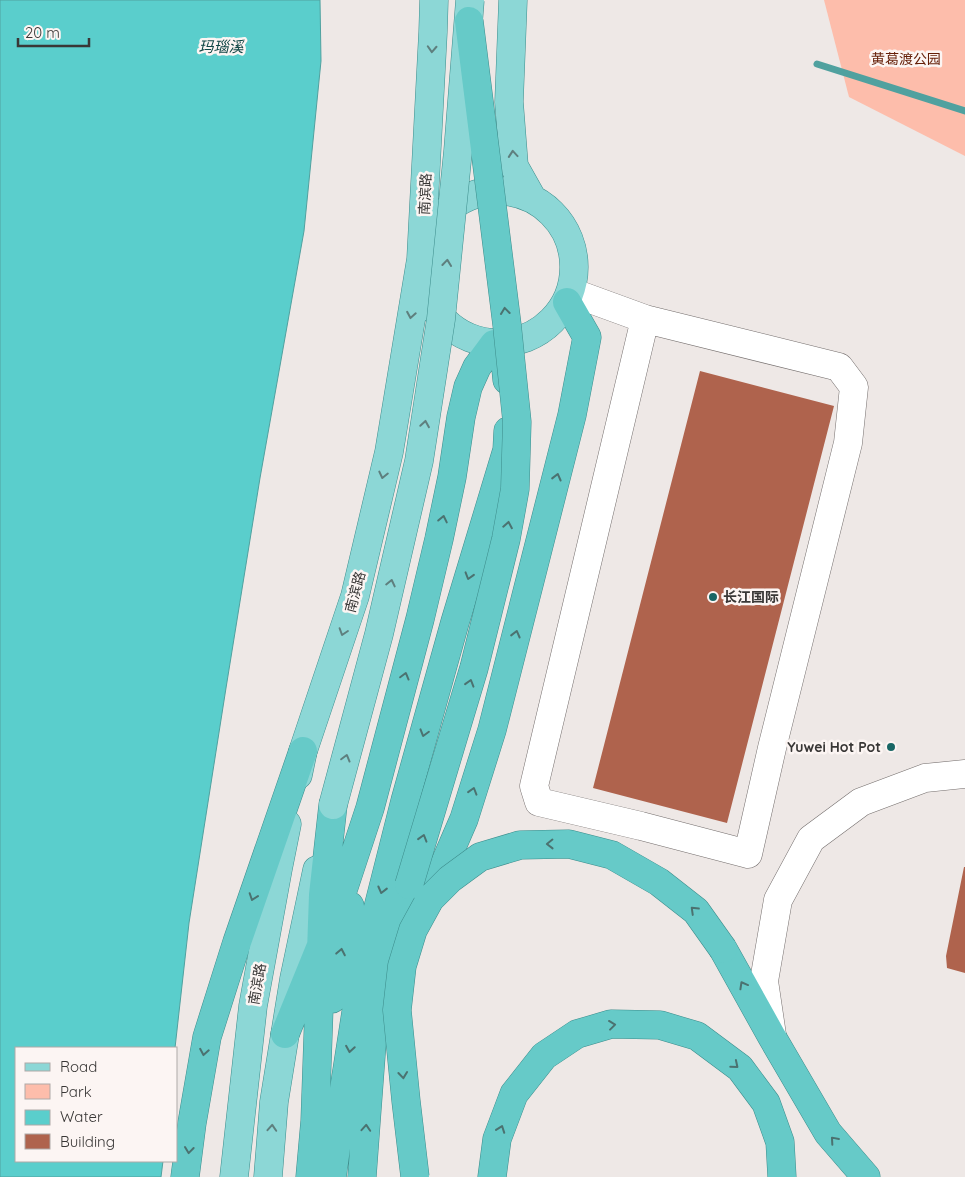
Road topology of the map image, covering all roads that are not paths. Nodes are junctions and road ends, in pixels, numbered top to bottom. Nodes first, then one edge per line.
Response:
1 (434, 0) edge
2 (513, 0) edge
3 (469, 11) edge
4 (532, 198) junction
5 (422, 259) junction
6 (569, 297) junction
7 (645, 320) junction
8 (494, 344) junction
9 (303, 751) junction
10 (965, 774) edge
11 (333, 805) junction
12 (370, 808) junction
13 (320, 948) junction
14 (373, 1030) junction
15 (285, 1034) junction
16 (772, 1036) junction
17 (315, 1121) junction
18 (185, 1177) edge
19 (234, 1177) edge
20 (268, 1177) edge
21 (310, 1177) edge
22 (332, 1177) edge
23 (362, 1177) edge
24 (415, 1177) edge
25 (492, 1177) edge
26 (782, 1177) edge
27 (866, 1177) edge

1 -> 5 main road, 南滨路
4 -> 2 main road
11 -> 3 main road, 南滨路, bridge
14 -> 3 highway, bridge
4 - 5 main road
4 - 6 main road
5 - 8 main road
5 -> 9 main road, 南滨路
6 - 7 street
6 - 8 main road
14 -> 6 highway
7 - 7 street
12 -> 8 highway
8 -> 22 highway
9 -> 18 highway
9 - 19 main road, 南滨路
10 - 16 street
11 - 13 highway
11 - 15 main road, 南滨路
12 - 13 highway
17 -> 12 highway
13 - 15 highway
13 - 17 highway
23 -> 14 highway
20 -> 15 main road, 南滨路
16 -> 24 highway, bridge
27 -> 16 highway
17 - 21 highway
25 -> 26 highway

